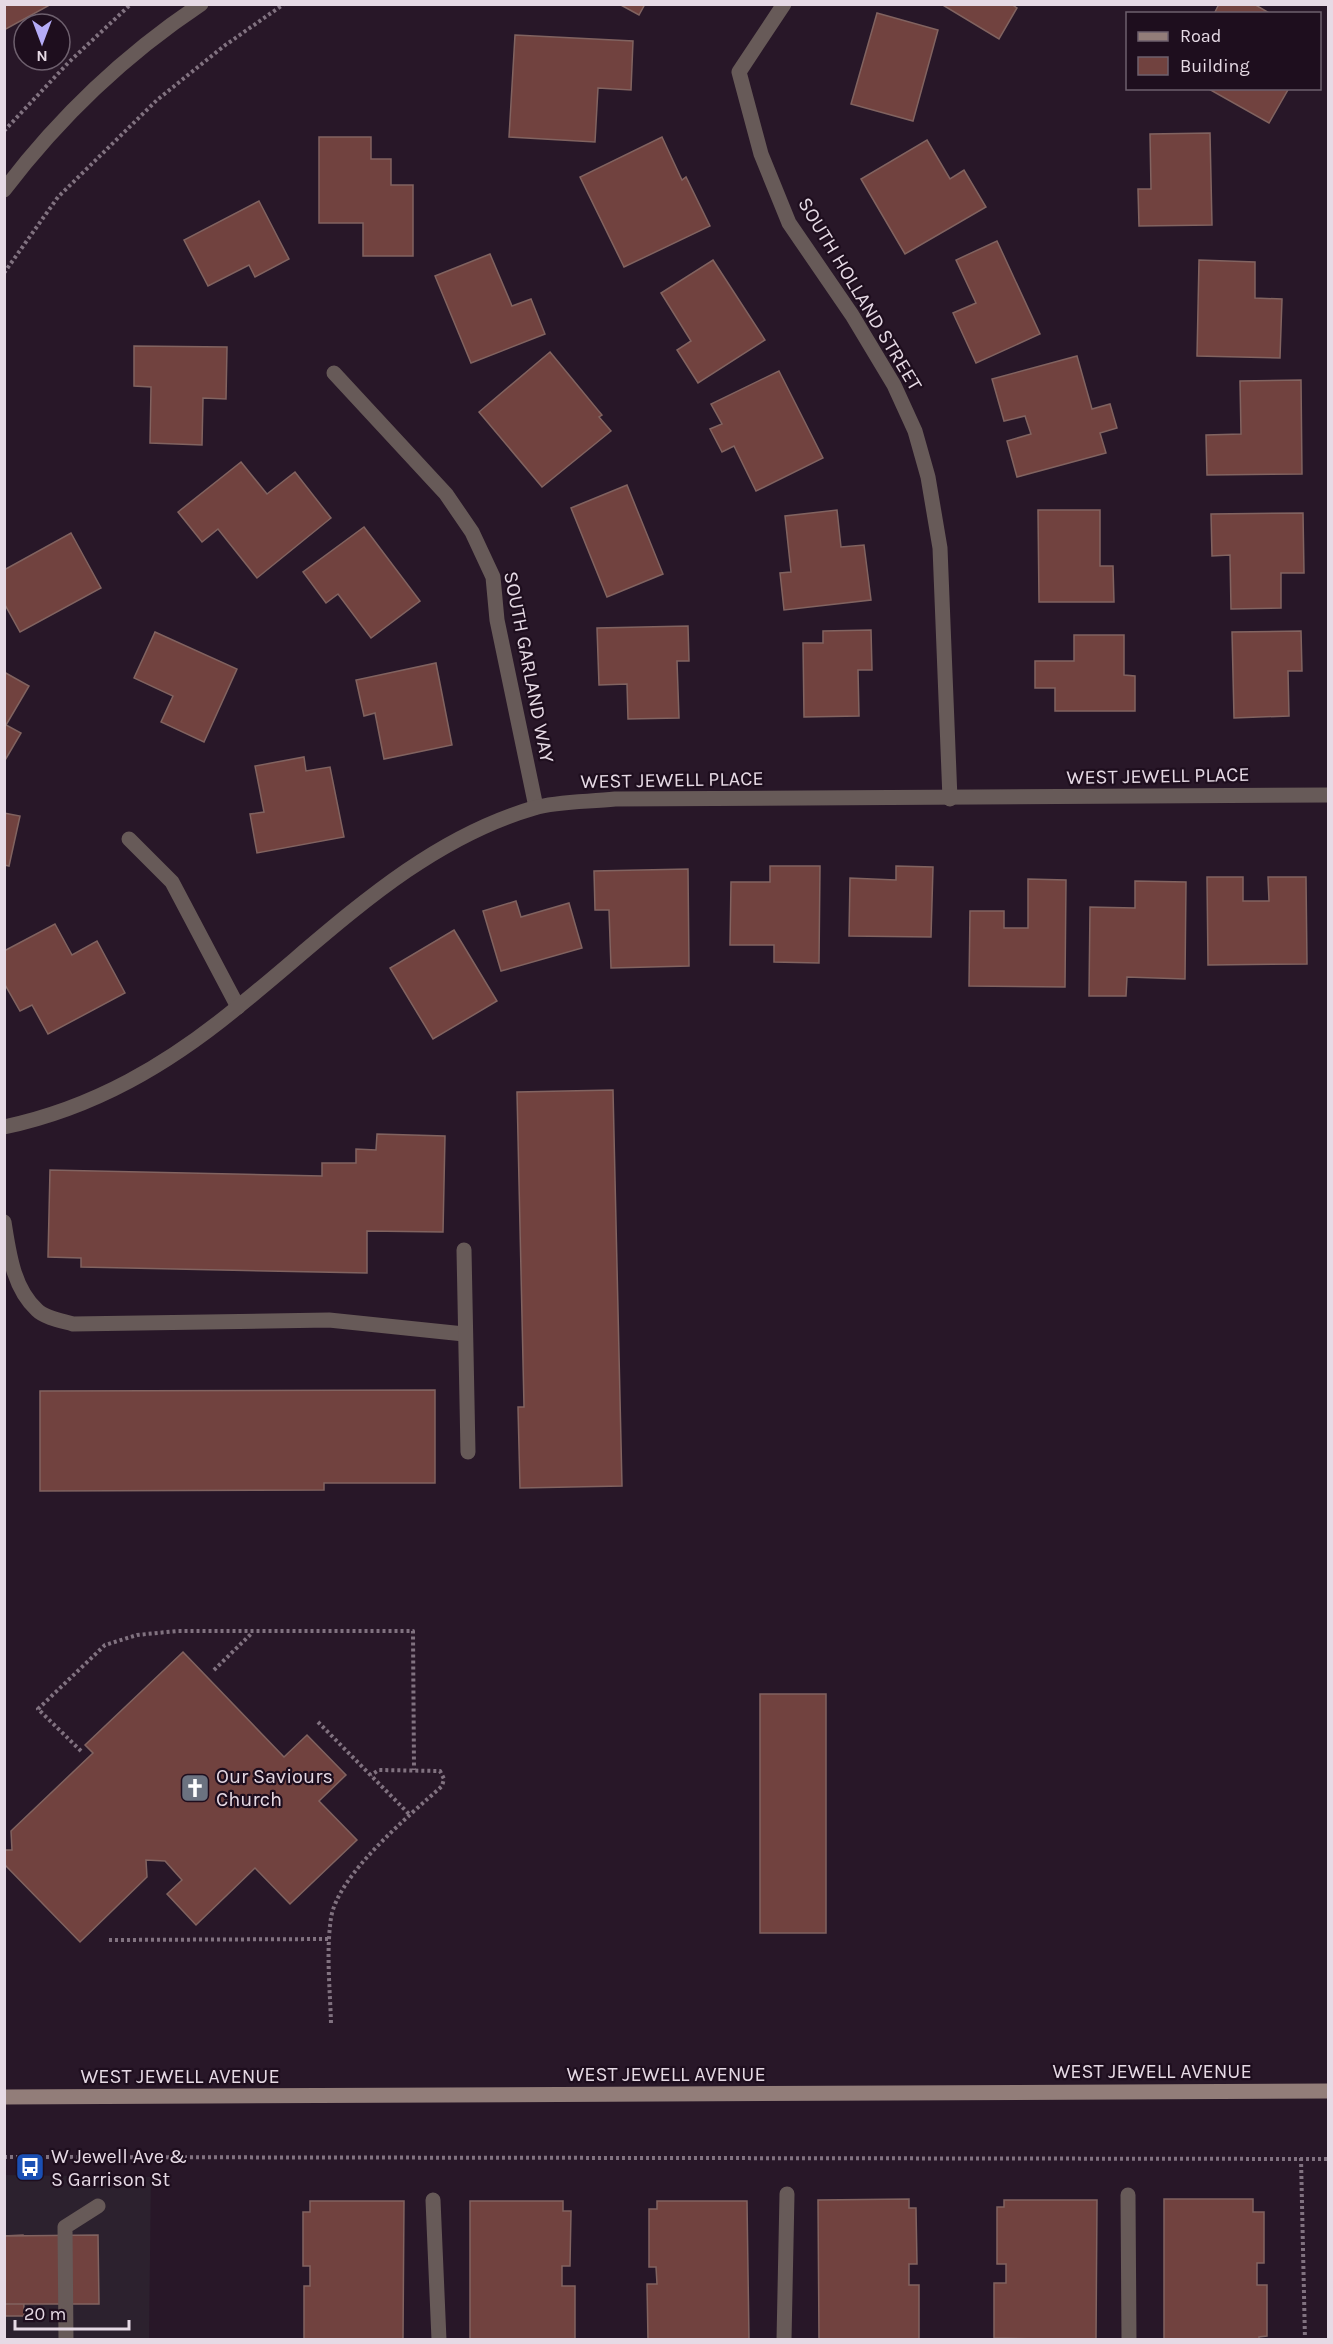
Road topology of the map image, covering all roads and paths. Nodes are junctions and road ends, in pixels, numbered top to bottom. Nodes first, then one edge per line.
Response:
1 (131, 4) edge
2 (284, 4) edge
3 (784, 4) edge
4 (194, 6) edge
5 (4, 132) edge
6 (4, 190) edge
7 (4, 273) edge
8 (334, 373) dead end
9 (1329, 795) edge
10 (950, 799) junction
11 (536, 807) junction
12 (129, 839) dead end
13 (238, 1007) junction
14 (4, 1127) edge
15 (4, 1222) edge
16 (464, 1250) dead end
17 (464, 1334) junction
18 (468, 1452) dead end
19 (252, 1632) junction
20 (214, 1670) dead end
21 (318, 1722) dead end
22 (81, 1751) dead end
23 (414, 1770) junction
24 (371, 1775) junction
25 (410, 1815) junction
26 (329, 1939) junction
27 (109, 1940) dead end
28 (331, 2023) dead end
29 (1329, 2091) edge
30 (4, 2097) edge
31 (4, 2157) edge
32 (1301, 2158) junction
33 (1329, 2158) edge
34 (787, 2194) dead end
35 (1128, 2195) dead end
36 (433, 2200) dead end
37 (98, 2206) dead end
38 (66, 2340) edge
39 (440, 2340) edge
40 (784, 2340) edge
41 (1129, 2340) edge
42 (1305, 2340) edge

1 - 5 path
2 - 7 path
3 - 10 street, SOUTH HOLLAND STREET
4 - 6 street
8 - 11 street, SOUTH GARLAND WAY
9 - 10 street, WEST JEWELL PLACE
10 - 11 street, WEST JEWELL PLACE
11 - 13 street, WEST JEWELL PLACE
12 - 13 street
13 - 14 street, WEST JEWELL PLACE
15 - 17 street
16 - 17 street
17 - 18 street
19 - 20 path
19 - 22 path
19 - 23 path
21 - 24 path
23 - 24 path
23 - 25 path
24 - 25 path
25 - 26 path
26 - 27 path
26 - 28 path
29 - 30 main road, WEST JEWELL AVENUE
31 - 32 path
32 - 33 path
32 - 42 path
34 - 40 street
35 - 41 street
36 - 39 street
37 - 38 street

